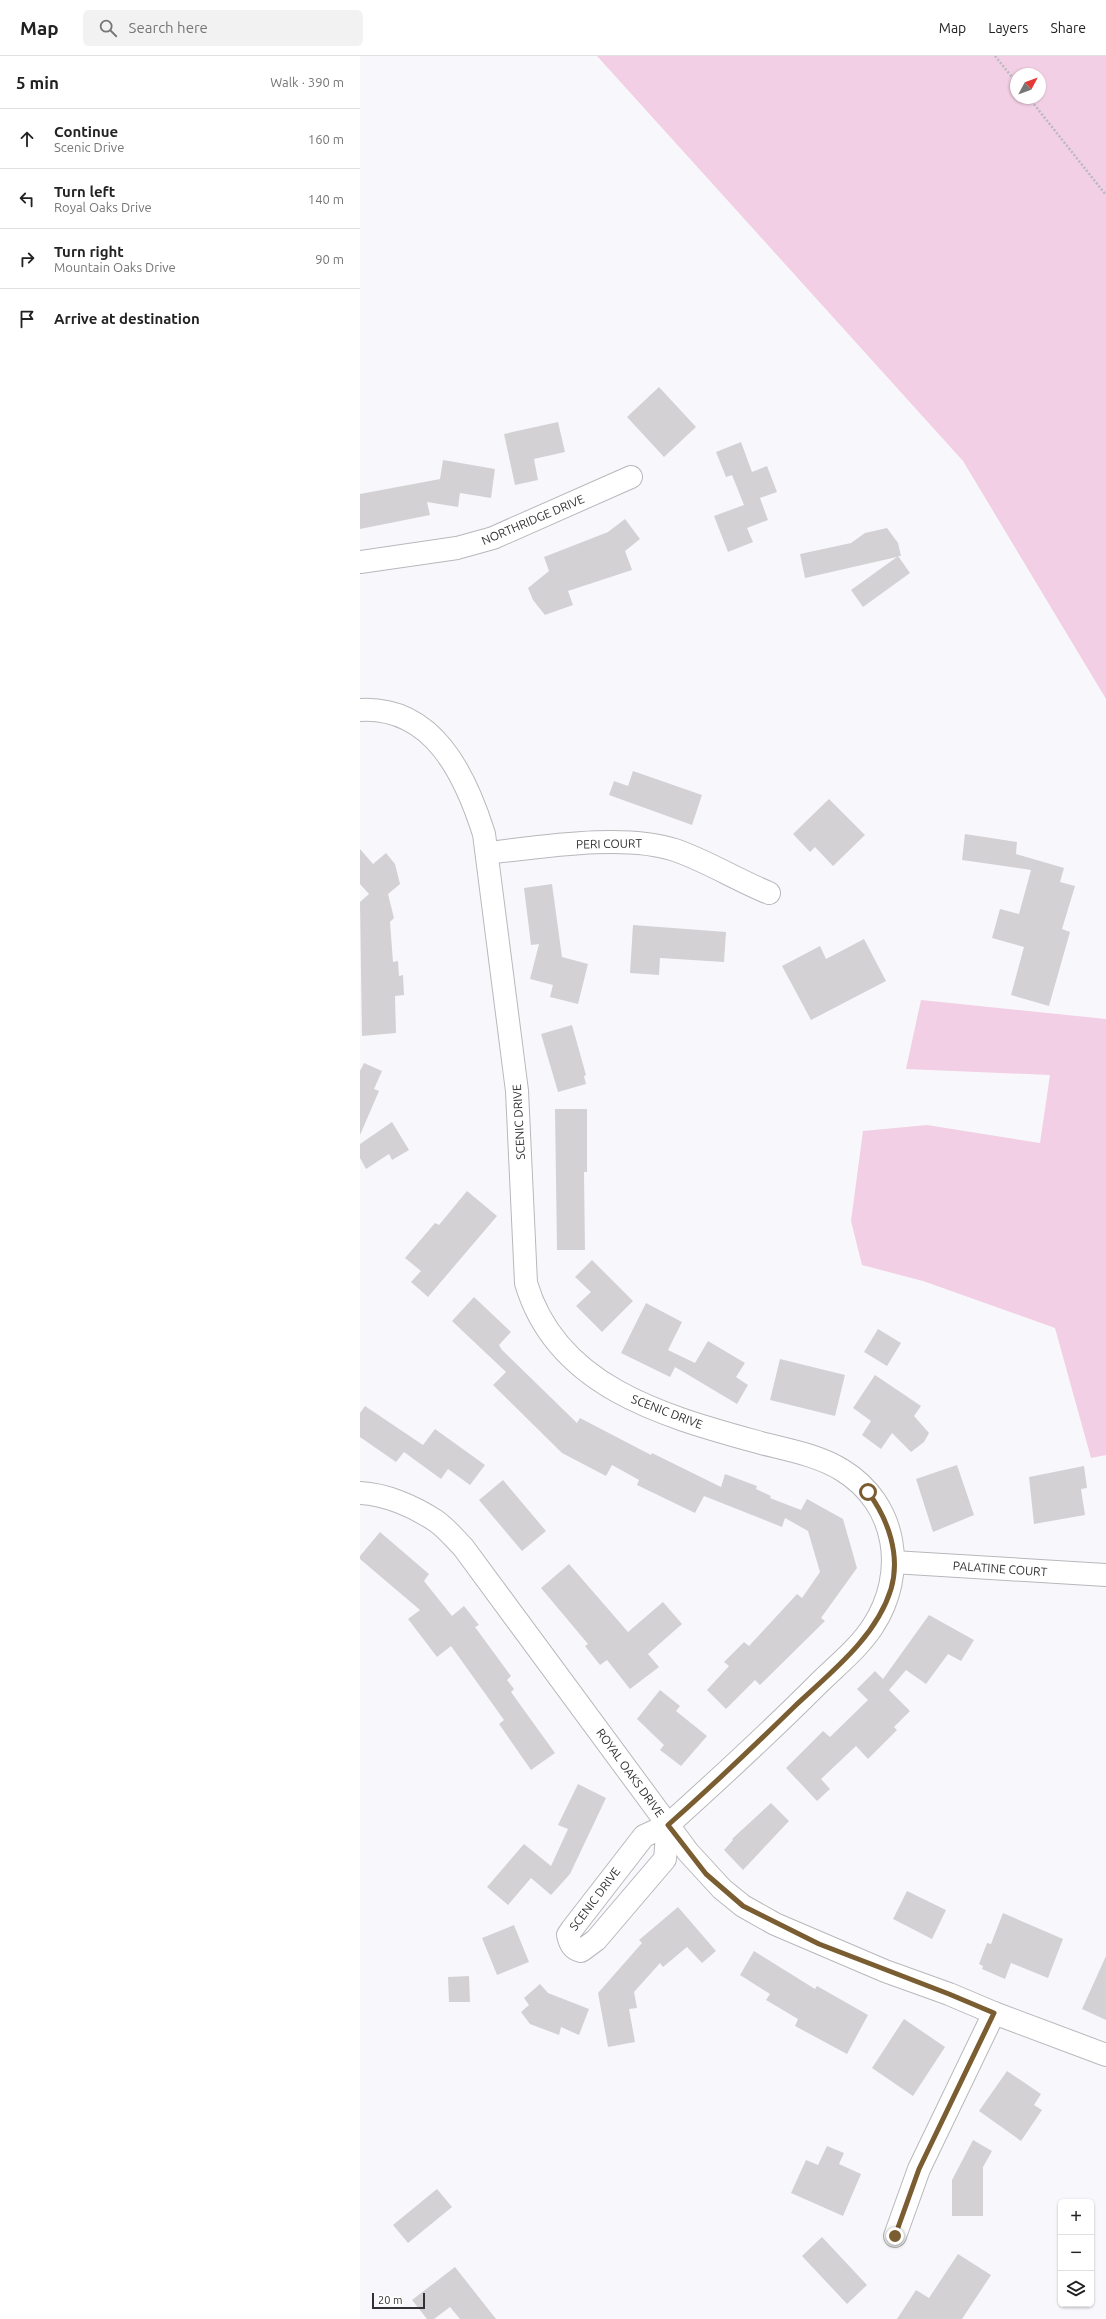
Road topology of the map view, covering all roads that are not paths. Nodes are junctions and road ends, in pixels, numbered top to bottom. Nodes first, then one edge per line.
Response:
1 (631, 477) dead end
2 (360, 562) edge
3 (360, 710) edge
4 (487, 853) junction
5 (769, 893) dead end
6 (360, 1493) edge
7 (893, 1562) junction
8 (1106, 1575) edge
9 (668, 1825) junction
10 (994, 2013) junction
11 (1106, 2055) edge
12 (895, 2236) dead end

1 - 2 street, NORTHRIDGE DRIVE
3 - 4 street, SCENIC DRIVE
4 - 5 street, PERI COURT
4 - 7 street, SCENIC DRIVE
6 - 9 street, ROYAL OAKS DRIVE
7 - 8 street, PALATINE COURT
7 - 9 street, SCENIC DRIVE
9 - 9 street, SCENIC DRIVE
9 - 10 street, ROYAL OAKS DRIVE
10 - 11 street, ROYAL OAKS DRIVE
10 - 12 street

